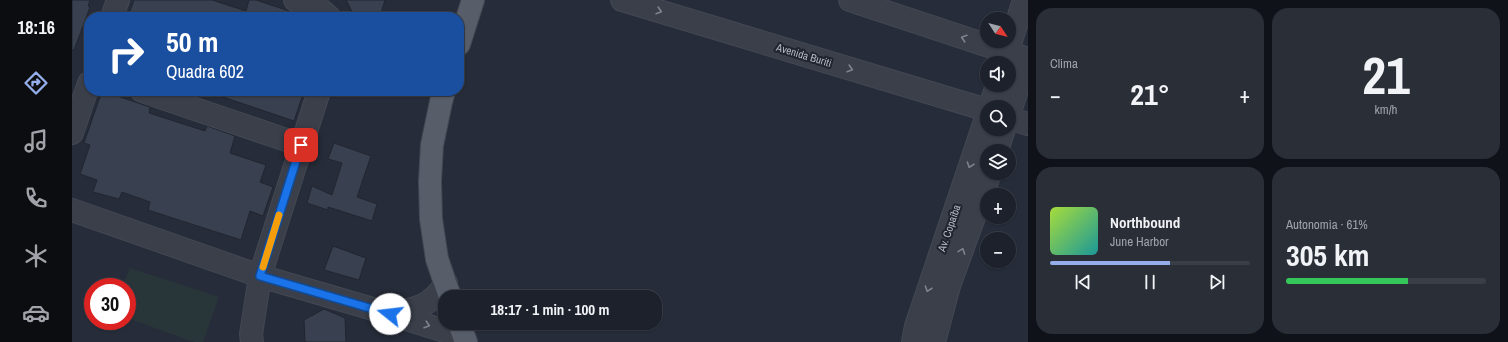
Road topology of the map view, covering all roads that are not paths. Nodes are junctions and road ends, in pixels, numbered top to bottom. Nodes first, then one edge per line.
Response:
1 (118, 0) edge
2 (295, 0) edge
3 (473, 0) edge
4 (622, 0) edge
5 (850, 0) edge
6 (1024, 0) edge
7 (114, 12) edge
8 (323, 12) edge
9 (464, 28) edge
10 (1001, 56) edge
11 (1007, 56) edge
12 (1016, 58) edge
13 (1028, 58) edge
14 (85, 96) edge
15 (157, 96) edge
16 (317, 96) edge
17 (443, 96) edge
18 (1014, 100) edge
19 (980, 108) edge
20 (1016, 120) edge
21 (1028, 124) edge
22 (72, 133) edge
23 (980, 136) edge
24 (301, 145) junction
25 (987, 180) edge
26 (72, 210) edge
27 (260, 276) junction
28 (448, 290) edge
29 (438, 295) edge
30 (390, 314) junction
31 (463, 334) edge
32 (252, 342) edge
33 (913, 342) edge
34 (934, 342) edge

1 - 7 street
2 - 8 street
3 - 9 main road
4 -> 19 street, Avenida Buriti
10 -> 5 street
6 - 11 street
12 - 13 street
13 - 18 street
14 - 22 street
15 - 24 street
16 - 24 street
17 - 28 main road
20 - 21 street
23 -> 33 street, Av. Copaíba
24 - 27 street
34 -> 25 street, Av. Copaíba
26 - 27 street
27 - 30 street
27 - 32 street
29 - 30 street
30 -> 31 street

